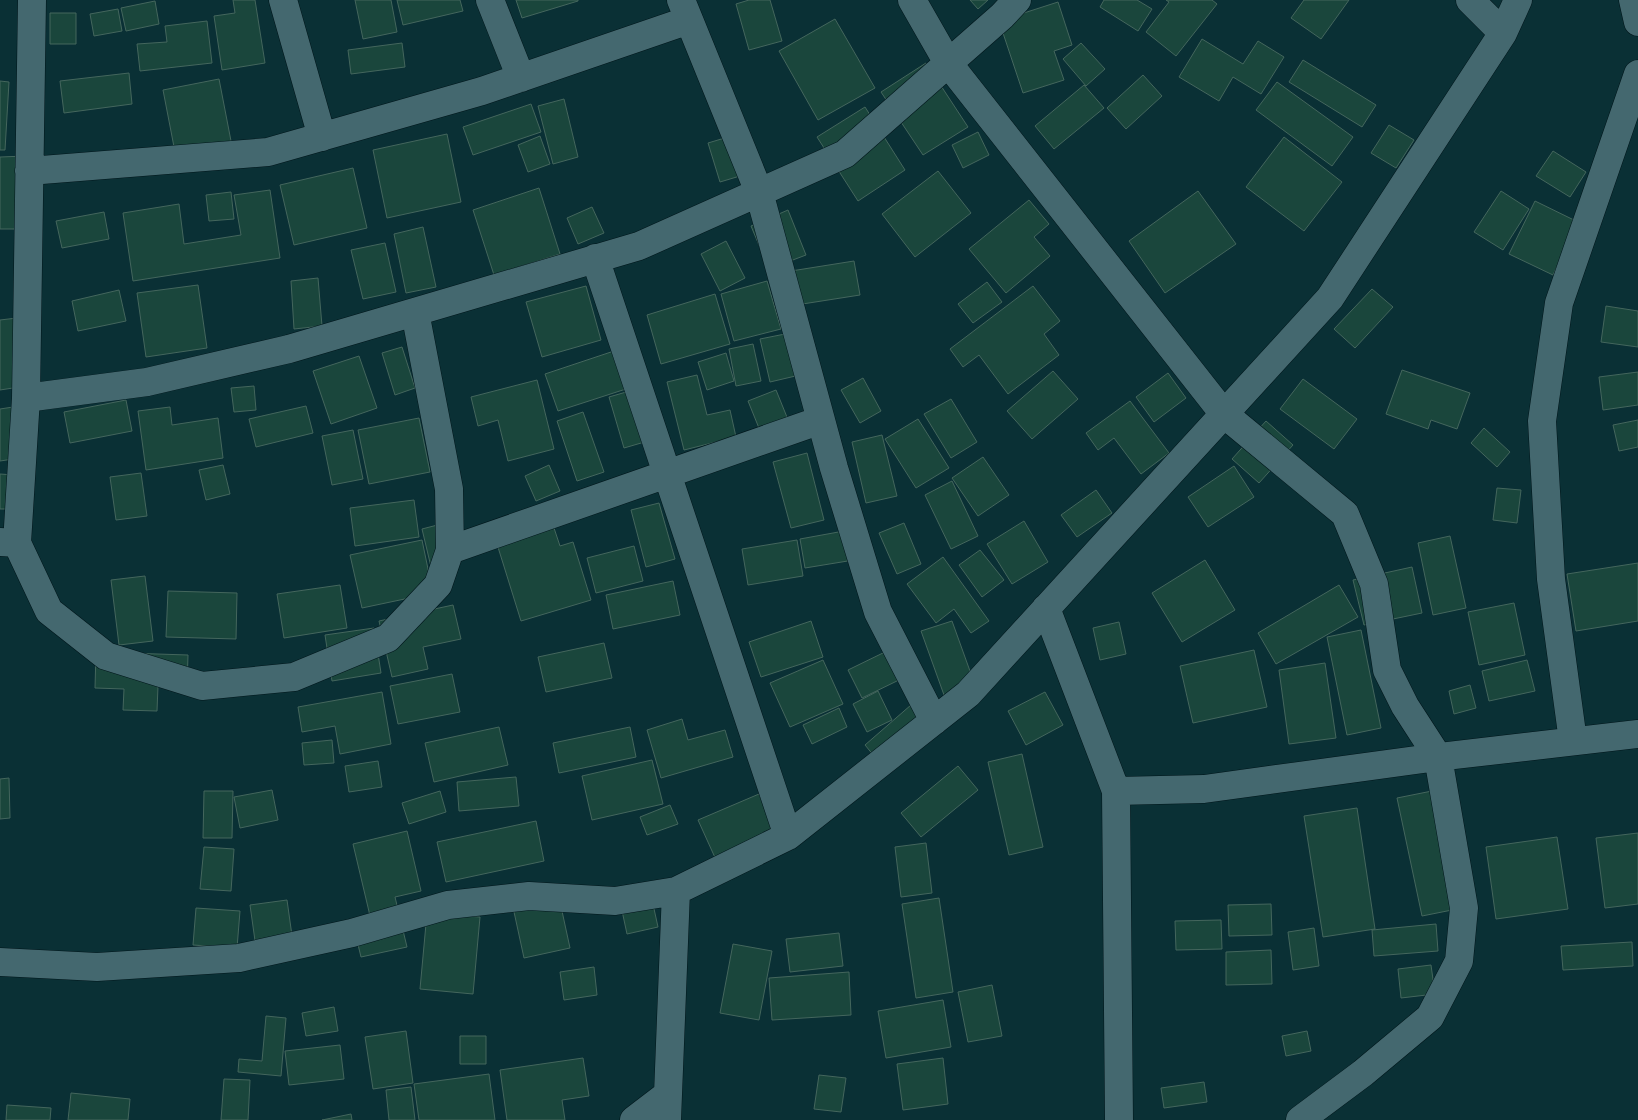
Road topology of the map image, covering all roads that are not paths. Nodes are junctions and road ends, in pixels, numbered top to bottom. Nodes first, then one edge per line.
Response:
1 (32, 0) edge
2 (283, 0) edge
3 (490, 0) edge
4 (912, 0) edge
5 (1017, 0) edge
6 (1470, 0) edge
7 (1518, 0) edge
8 (1634, 0) edge
9 (685, 10) edge
10 (1638, 22) edge
11 (1503, 33) junction
12 (948, 64) junction
13 (1638, 74) edge
14 (521, 78) junction
15 (322, 137) junction
16 (29, 172) junction
17 (759, 192) junction
18 (595, 258) junction
19 (415, 312) junction
20 (26, 398) junction
21 (1224, 414) junction
22 (821, 420) junction
23 (667, 475) junction
24 (8, 542) edge
25 (450, 550) junction
26 (1046, 608) junction
27 (934, 721) junction
28 (1638, 734) edge
29 (1573, 741) junction
30 (1438, 757) junction
31 (1116, 791) junction
32 (788, 836) junction
33 (676, 891) junction
34 (0, 962) edge
35 (667, 1107) edge
36 (634, 1120) edge
37 (1119, 1120) edge
38 (1300, 1120) edge

1 - 16 street
2 - 15 street
3 - 14 street
4 - 12 street
5 - 12 street
6 - 11 street
7 - 11 street
8 - 10 street
9 - 14 street
9 - 17 street
11 - 21 street
12 - 17 street
12 - 21 street
13 - 29 street
14 - 15 street
15 - 16 street
16 - 20 street
17 - 18 street
17 - 22 street
18 - 19 street
18 - 23 street
19 - 20 street
19 - 25 street
20 - 24 street
21 - 26 street
21 - 30 street
22 - 23 street
22 - 27 street
23 - 25 street
23 - 32 street
24 - 25 street
26 - 27 street
26 - 31 street
27 - 32 street
28 - 29 street
29 - 30 street
30 - 31 street
30 - 38 street
31 - 37 street
32 - 33 street
33 - 34 street
33 - 35 street
35 - 36 street

